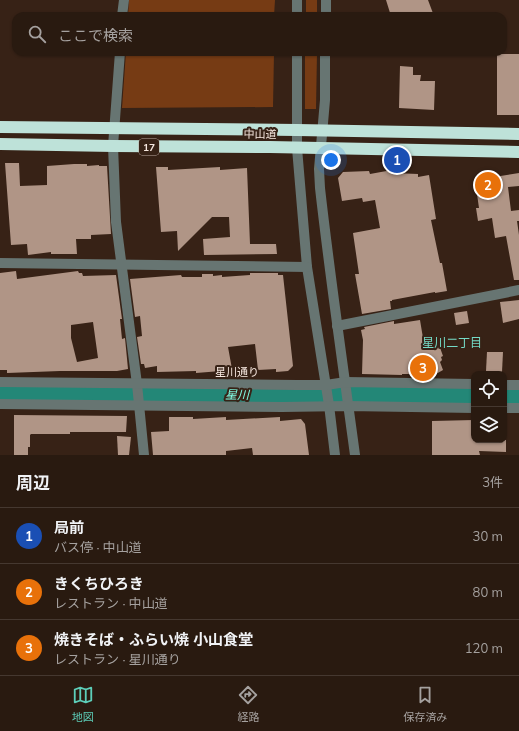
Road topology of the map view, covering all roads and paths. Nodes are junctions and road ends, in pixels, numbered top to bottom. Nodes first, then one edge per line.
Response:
1 (124, 0) edge
2 (297, 0) edge
3 (326, 0) edge
4 (122, 12) edge
5 (297, 12) edge
6 (326, 12) edge
7 (120, 56) edge
8 (297, 56) edge
9 (325, 56) edge
10 (0, 127) edge
11 (114, 127) junction
12 (297, 130) junction
13 (323, 130) junction
14 (519, 134) edge
15 (0, 144) edge
16 (113, 146) junction
17 (297, 148) junction
18 (321, 148) junction
19 (519, 152) edge
20 (0, 263) edge
21 (121, 265) junction
22 (307, 267) junction
23 (519, 290) edge
24 (337, 326) junction
25 (0, 382) edge
26 (346, 382) junction
27 (137, 384) junction
28 (471, 384) edge
29 (326, 385) junction
30 (507, 385) edge
31 (519, 385) edge
32 (0, 404) edge
33 (140, 405) junction
34 (330, 406) junction
35 (348, 406) junction
36 (471, 408) edge
37 (507, 408) edge
38 (519, 408) edge
39 (144, 455) edge
40 (335, 455) edge
41 (355, 455) edge

1 - 4 street
2 - 5 street
3 - 6 street
7 - 11 street
8 - 12 street
9 - 13 street
10 - 11 highway, 中山道 / 17
11 - 12 highway, 中山道 / 17
11 - 16 street
12 - 13 highway, 中山道 / 17
12 - 17 street
13 - 14 highway, 中山道 / 17
13 - 18 street
15 - 16 highway, 中山道 / 17
16 - 17 highway, 中山道 / 17
16 - 21 street
17 - 18 highway, 中山道 / 17
17 - 22 street
18 - 19 highway, 中山道 / 17
18 - 24 street
20 - 21 street
21 - 22 street
21 - 27 street
22 - 29 street
23 - 24 street
24 - 26 street
25 - 27 street, 星川通り
26 - 28 street, 星川通り
26 - 29 street, 星川通り
26 - 35 street
27 - 29 street, 星川通り
27 - 33 street
29 - 34 street
30 - 31 street
32 - 33 street
33 - 34 street
33 - 39 street
34 - 35 street
34 - 40 street
35 - 36 street
35 - 41 street
37 - 38 street

